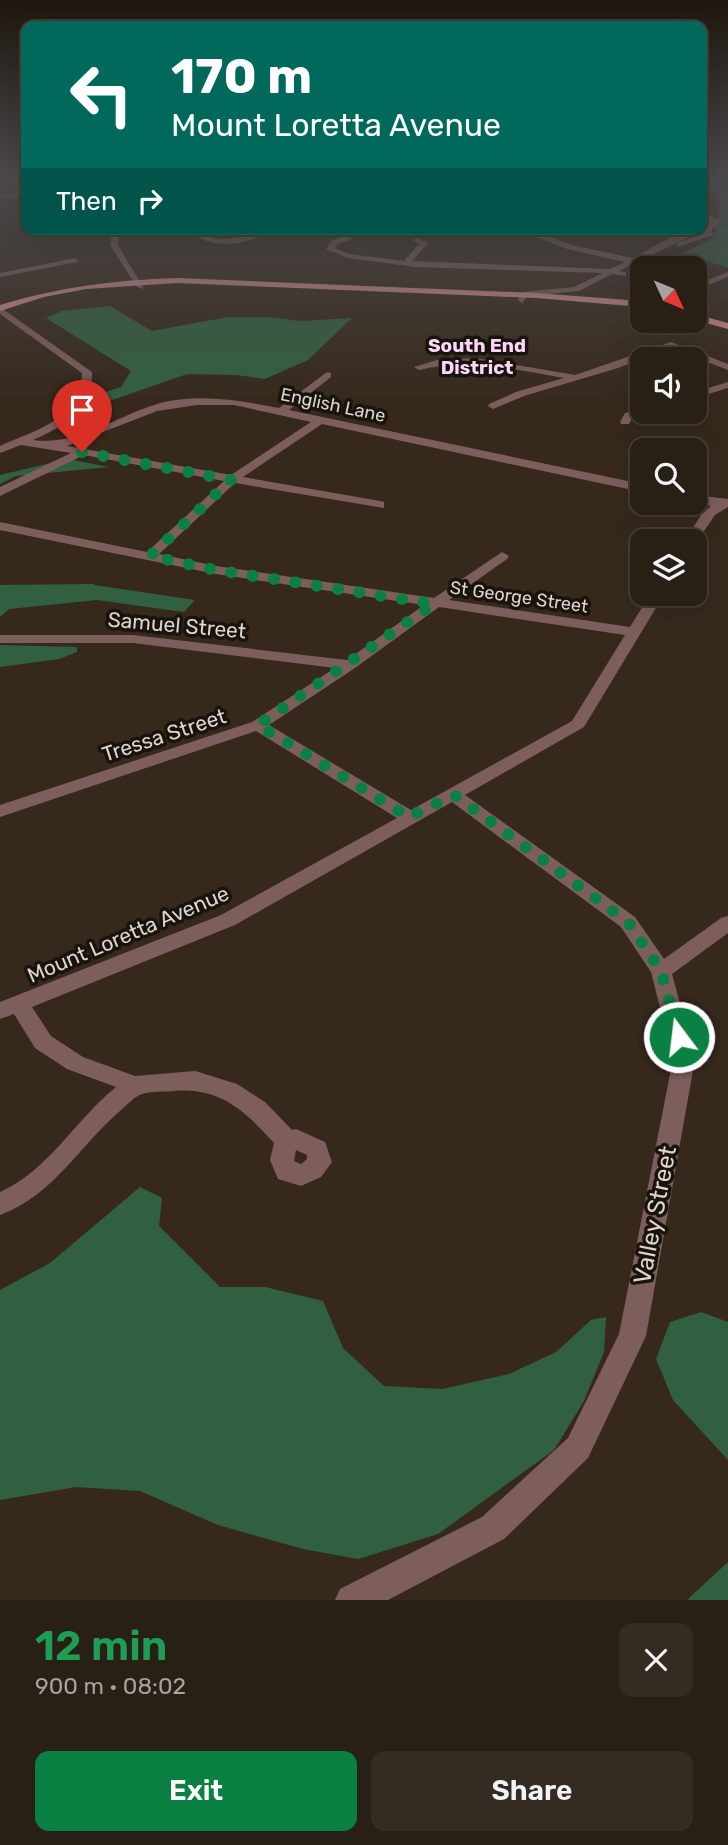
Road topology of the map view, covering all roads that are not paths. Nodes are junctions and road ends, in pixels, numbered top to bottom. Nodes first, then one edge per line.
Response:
1 (119, 253) edge
2 (340, 253) edge
3 (415, 253) edge
4 (596, 253) edge
5 (75, 260) dead end
6 (630, 260) edge
7 (407, 262) junction
8 (630, 263) edge
9 (630, 267) edge
10 (534, 268) junction
11 (617, 271) junction
12 (728, 274) edge
13 (0, 275) edge
14 (589, 282) junction
15 (707, 283) edge
16 (140, 285) junction
17 (602, 285) junction
18 (572, 290) junction
19 (523, 297) junction
20 (602, 300) junction
21 (630, 304) edge
22 (0, 309) edge
23 (707, 318) edge
24 (726, 323) edge
25 (419, 367) dead end
26 (728, 367) edge
27 (327, 375) dead end
28 (578, 377) junction
29 (728, 385) edge
30 (707, 391) edge
31 (493, 405) dead end
32 (281, 412) junction
33 (630, 415) edge
34 (321, 420) junction
35 (625, 422) dead end
36 (20, 441) junction
37 (52, 446) junction
38 (0, 450) edge
39 (82, 452) junction
40 (231, 480) junction
41 (630, 485) edge
42 (0, 492) edge
43 (707, 501) edge
44 (725, 504) edge
45 (380, 505) dead end
46 (0, 526) edge
47 (698, 529) edge
48 (150, 556) junction
49 (502, 556) dead end
50 (434, 604) junction
51 (650, 606) edge
52 (634, 632) junction
53 (0, 639) edge
54 (350, 665) junction
55 (258, 725) junction
56 (454, 795) junction
57 (0, 811) edge
58 (409, 817) junction
59 (728, 923) edge
60 (661, 971) junction
61 (10, 1007) edge
62 (135, 1085) junction
63 (288, 1142) dead end
64 (0, 1204) edge
65 (351, 1600) edge

1 - 16 street
2 - 7 street
3 - 7 street
4 - 6 street
5 - 13 street
7 - 10 street
8 - 11 street
9 - 11 street
10 - 11 street
10 - 18 street
11 - 14 street
11 - 17 street
12 - 15 street
14 - 17 street
14 - 18 street
16 - 19 main road
16 - 22 main road
17 - 20 street
18 - 19 street
19 - 20 main road
20 - 21 main road
22 - 36 street
23 - 24 main road
25 - 28 street
26 - 28 street
27 - 32 street
28 - 31 street
29 - 30 street
32 - 34 street, English Lane
32 - 37 street, English Lane
33 - 35 street
34 - 40 street
34 - 41 street, English Lane
36 - 37 street, English Lane
36 - 38 street
37 - 39 street
39 - 40 street
39 - 42 street
40 - 45 street
40 - 48 street
43 - 44 street
44 - 47 street
46 - 48 street, St George Street
48 - 50 street, St George Street
49 - 50 street, Tressa Street
50 - 52 street, St George Street
50 - 54 street, Tressa Street
51 - 52 street, Mount Loretta Avenue
52 - 56 street, Mount Loretta Avenue
53 - 54 street, Samuel Street
54 - 55 street, Tressa Street
55 - 57 street, Tressa Street
55 - 58 street
56 - 58 street, Mount Loretta Avenue
56 - 60 street, Valley Street
58 - 61 street, Mount Loretta Avenue
59 - 60 street
60 - 65 street, Valley Street
61 - 62 street
62 - 63 street
62 - 64 street

